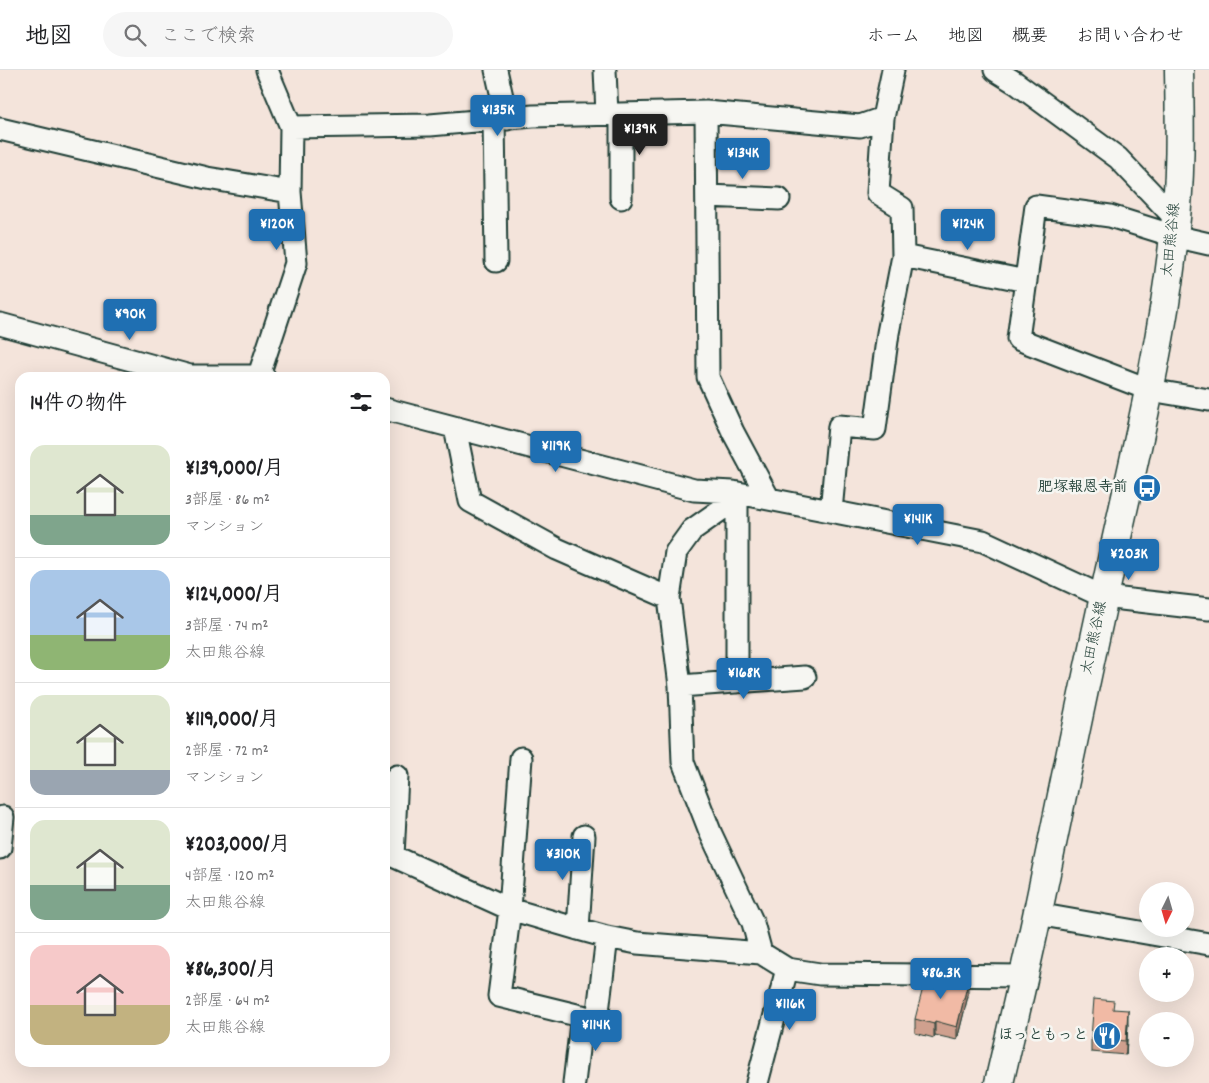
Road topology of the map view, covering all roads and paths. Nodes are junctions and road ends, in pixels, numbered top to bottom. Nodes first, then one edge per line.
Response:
1 (267, 70) edge
2 (496, 70) edge
3 (605, 70) edge
4 (893, 70) edge
5 (996, 70) edge
6 (1179, 70) edge
7 (706, 112) junction
8 (614, 114) junction
9 (884, 118) junction
10 (500, 119) junction
11 (290, 127) junction
12 (0, 129) edge
13 (290, 192) junction
14 (707, 196) junction
15 (621, 198) dead end
16 (779, 199) dead end
17 (1175, 228) junction
18 (1209, 244) edge
19 (903, 256) junction
20 (496, 261) dead end
21 (1026, 281) junction
22 (0, 324) edge
23 (175, 372) edge
24 (262, 372) edge
25 (1150, 390) junction
26 (1209, 400) edge
27 (390, 410) edge
28 (455, 428) junction
29 (733, 492) junction
30 (769, 499) junction
31 (831, 511) junction
32 (1104, 597) junction
33 (670, 598) junction
34 (1209, 609) edge
35 (805, 678) dead end
36 (737, 682) junction
37 (680, 686) junction
38 (521, 758) dead end
39 (397, 776) dead end
40 (8, 819) edge
41 (584, 836) dead end
42 (390, 846) edge
43 (0, 848) edge
44 (390, 856) edge
45 (510, 909) junction
46 (1038, 914) junction
47 (578, 929) junction
48 (607, 937) junction
49 (1209, 944) edge
50 (761, 953) junction
51 (787, 970) junction
52 (1023, 976) junction
53 (582, 1016) junction
54 (574, 1083) edge
55 (757, 1083) edge
56 (999, 1083) edge

1 - 11 street
2 - 10 street
3 - 8 street
4 - 9 street
5 - 17 street
6 - 17 main road, 太田熊谷線
7 - 8 street
7 - 9 street
7 - 14 street
8 - 10 street
8 - 15 street
9 - 19 street
10 - 11 street
10 - 20 street
11 - 13 street
12 - 13 street
13 - 24 street
14 - 16 street
14 - 30 street
17 - 18 street
17 - 21 street
17 - 25 main road, 太田熊谷線
19 - 21 street
19 - 31 street
21 - 25 street
22 - 23 street
25 - 26 street
25 - 32 main road, 太田熊谷線
27 - 28 street
28 - 29 street
28 - 33 street
29 - 30 street
29 - 33 street
29 - 36 street
30 - 31 street
31 - 32 street
32 - 34 street
32 - 46 main road, 太田熊谷線
33 - 37 street
35 - 36 street
36 - 37 street
37 - 50 street
38 - 45 street
39 - 42 street
40 - 43 street
41 - 47 street
44 - 45 street
45 - 47 street
45 - 53 street
46 - 49 street
46 - 52 main road, 太田熊谷線
47 - 48 street
48 - 50 street
48 - 53 street
50 - 51 street
51 - 52 street
51 - 55 street
52 - 56 main road, 太田熊谷線
53 - 54 street

